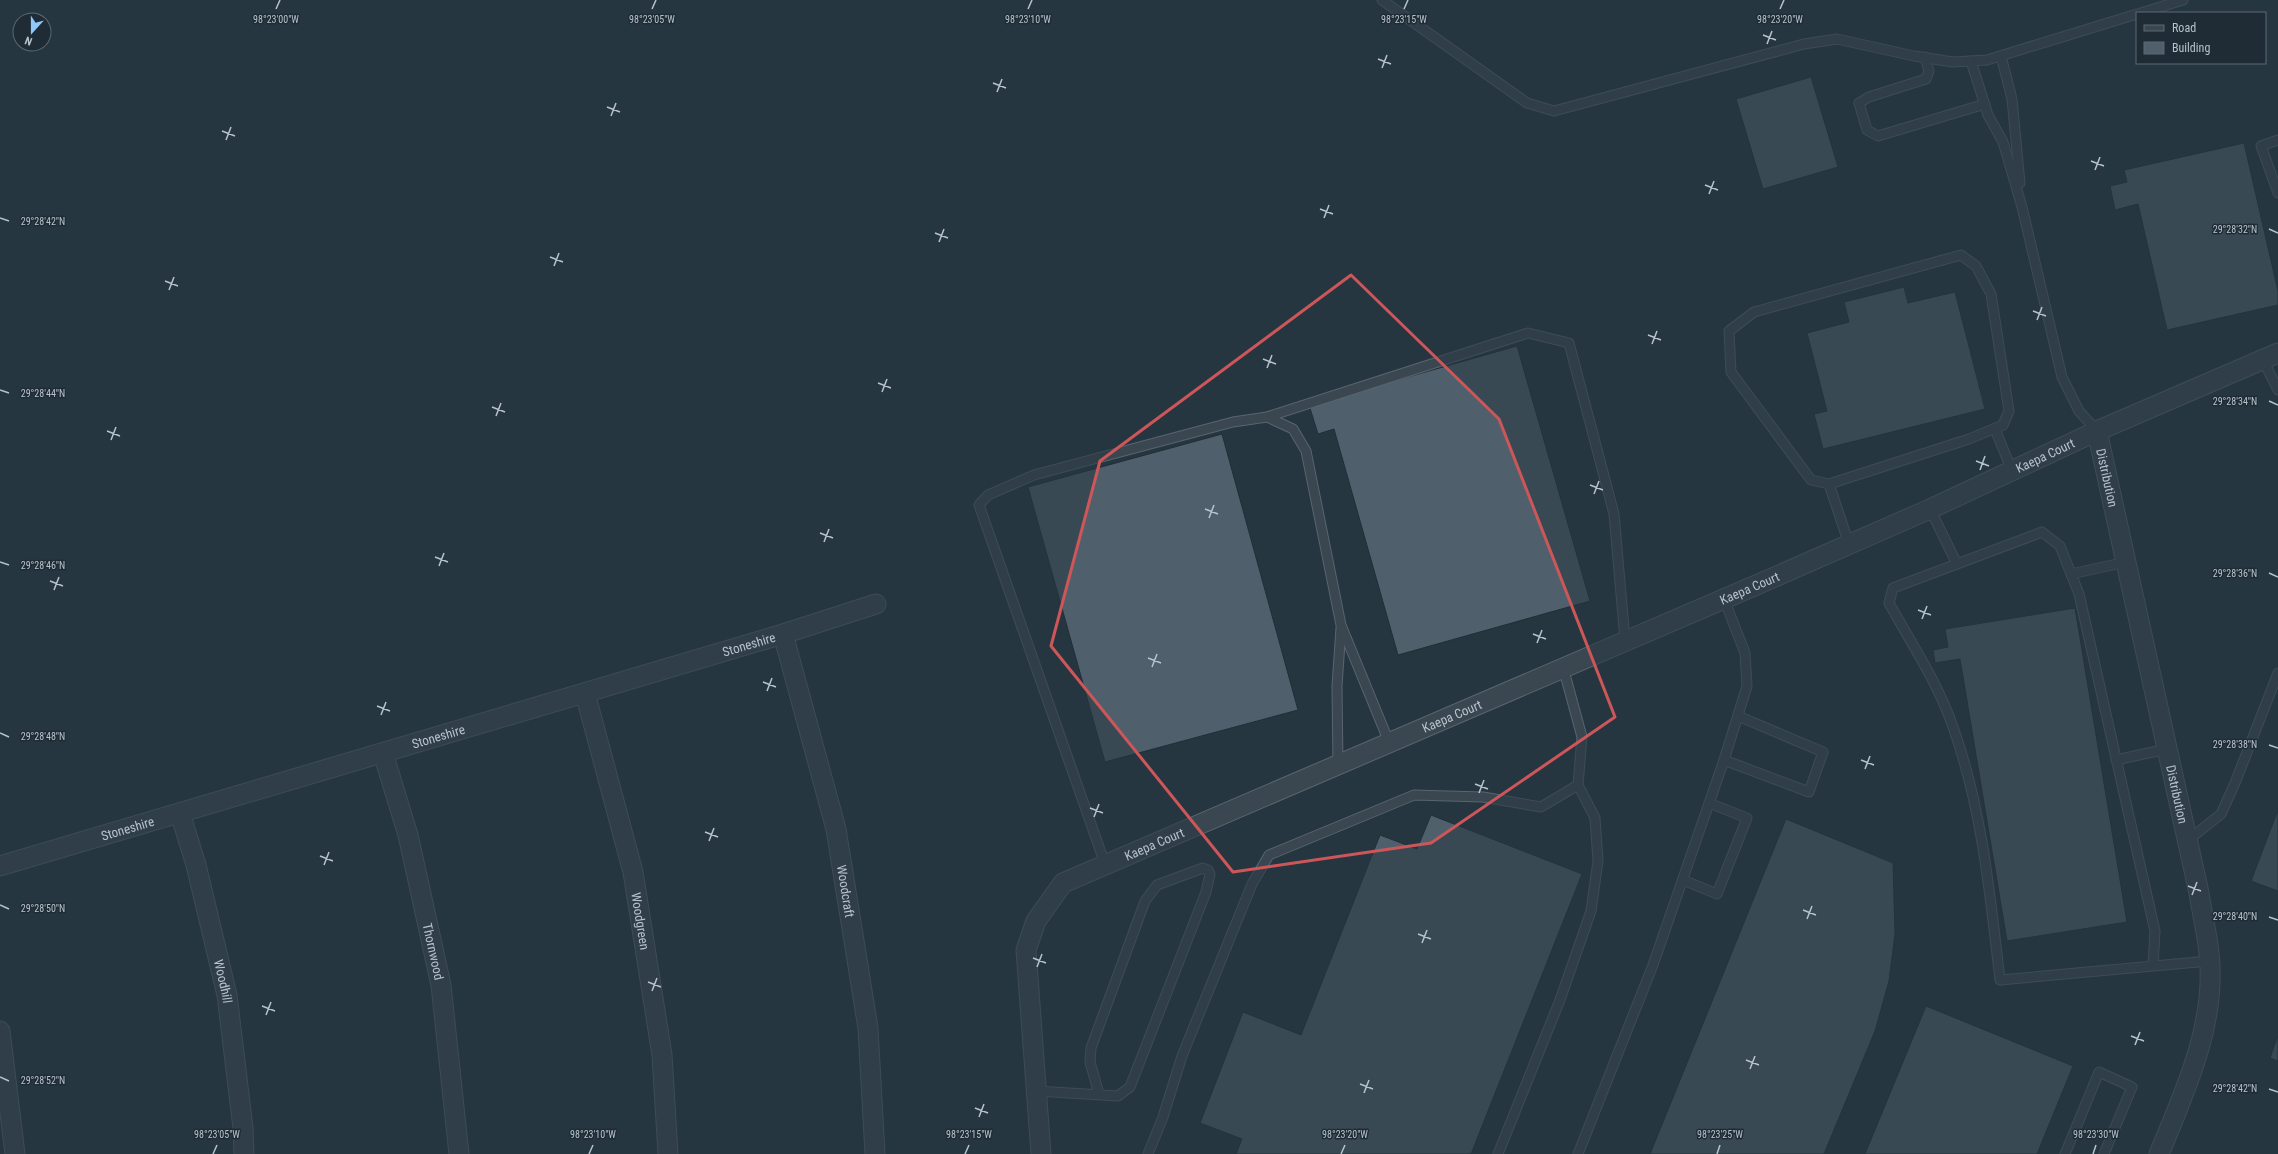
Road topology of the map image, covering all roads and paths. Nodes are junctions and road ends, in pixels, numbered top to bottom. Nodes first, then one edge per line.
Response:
1 (1382, 0) edge
2 (2183, 0) edge
3 (2144, 12) edge
4 (2136, 14) edge
5 (2001, 56) junction
6 (1925, 57) junction
7 (1971, 61) junction
8 (1985, 104) junction
9 (2278, 140) edge
10 (2278, 193) edge
11 (2022, 207) junction
12 (2271, 357) edge
13 (2278, 390) edge
14 (1267, 417) junction
15 (1995, 429) junction
16 (2097, 432) junction
17 (2012, 471) junction
18 (1828, 484) junction
19 (1930, 509) junction
20 (1849, 544) junction
21 (2126, 562) junction
22 (1957, 564) junction
23 (2071, 574) junction
24 (1724, 599) junction
25 (876, 604) dead end
26 (1341, 624) junction
27 (783, 634) junction
28 (1625, 640) junction
29 (1562, 667) junction
30 (2278, 673) edge
31 (585, 693) junction
32 (1738, 716) junction
33 (1389, 742) junction
34 (2167, 749) junction
35 (383, 753) junction
36 (1724, 760) junction
37 (2116, 760) junction
38 (1338, 764) junction
39 (1578, 785) junction
40 (1709, 803) junction
41 (180, 814) junction
42 (2187, 841) junction
43 (1105, 864) junction
44 (0, 866) edge
45 (1683, 880) junction
46 (2210, 961) junction
47 (2153, 966) junction
48 (0, 1031) edge
49 (1036, 1091) junction
50 (1099, 1094) junction
51 (15, 1154) edge
52 (244, 1154) edge
53 (459, 1154) edge
54 (668, 1154) edge
55 (875, 1154) edge
56 (1041, 1154) edge
57 (1148, 1154) edge
58 (1498, 1154) edge
59 (1578, 1154) edge
60 (2065, 1154) edge
61 (2104, 1154) edge
62 (2159, 1154) edge

1 - 6 lane
2 - 3 lane
4 - 5 lane
5 - 7 lane
5 - 11 lane
6 - 7 lane
6 - 8 lane
7 - 8 lane
8 - 11 lane
9 - 10 lane
11 - 16 lane
12 - 13 lane
12 - 16 street, Kaepa Court
14 - 26 lane
14 - 28 lane
14 - 43 lane
15 - 17 lane
15 - 18 lane
15 - 18 lane
16 - 17 street, Kaepa Court
16 - 21 street, Distribution
17 - 19 street, Kaepa Court
18 - 20 lane
19 - 20 street, Kaepa Court
19 - 22 lane
20 - 24 street, Kaepa Court
21 - 23 lane
21 - 34 street, Distribution
22 - 23 lane
22 - 47 lane
23 - 37 lane
24 - 28 street, Kaepa Court
24 - 32 lane
25 - 27 street, Stoneshire
26 - 33 lane
26 - 38 lane
27 - 31 street, Stoneshire
27 - 55 street, Woodcraft
28 - 29 street, Kaepa Court
29 - 33 street, Kaepa Court
29 - 39 lane
30 - 42 lane
31 - 35 street, Stoneshire
31 - 54 street, Woodgreen
32 - 36 lane
32 - 36 lane
33 - 38 street, Kaepa Court
34 - 37 lane
34 - 42 street, Distribution
35 - 41 street, Stoneshire
35 - 53 street, Thornwood
36 - 40 lane
37 - 47 lane
38 - 43 street, Kaepa Court
39 - 57 lane
39 - 58 lane
40 - 45 lane
40 - 45 lane
41 - 44 street, Stoneshire
41 - 52 street, Woodhill
42 - 46 street, Distribution
43 - 49 street, Kaepa Court
45 - 59 lane
46 - 47 lane
46 - 62 street, Distribution
48 - 51 street
49 - 50 lane
49 - 56 street, Kaepa Court
50 - 50 lane
60 - 61 lane

